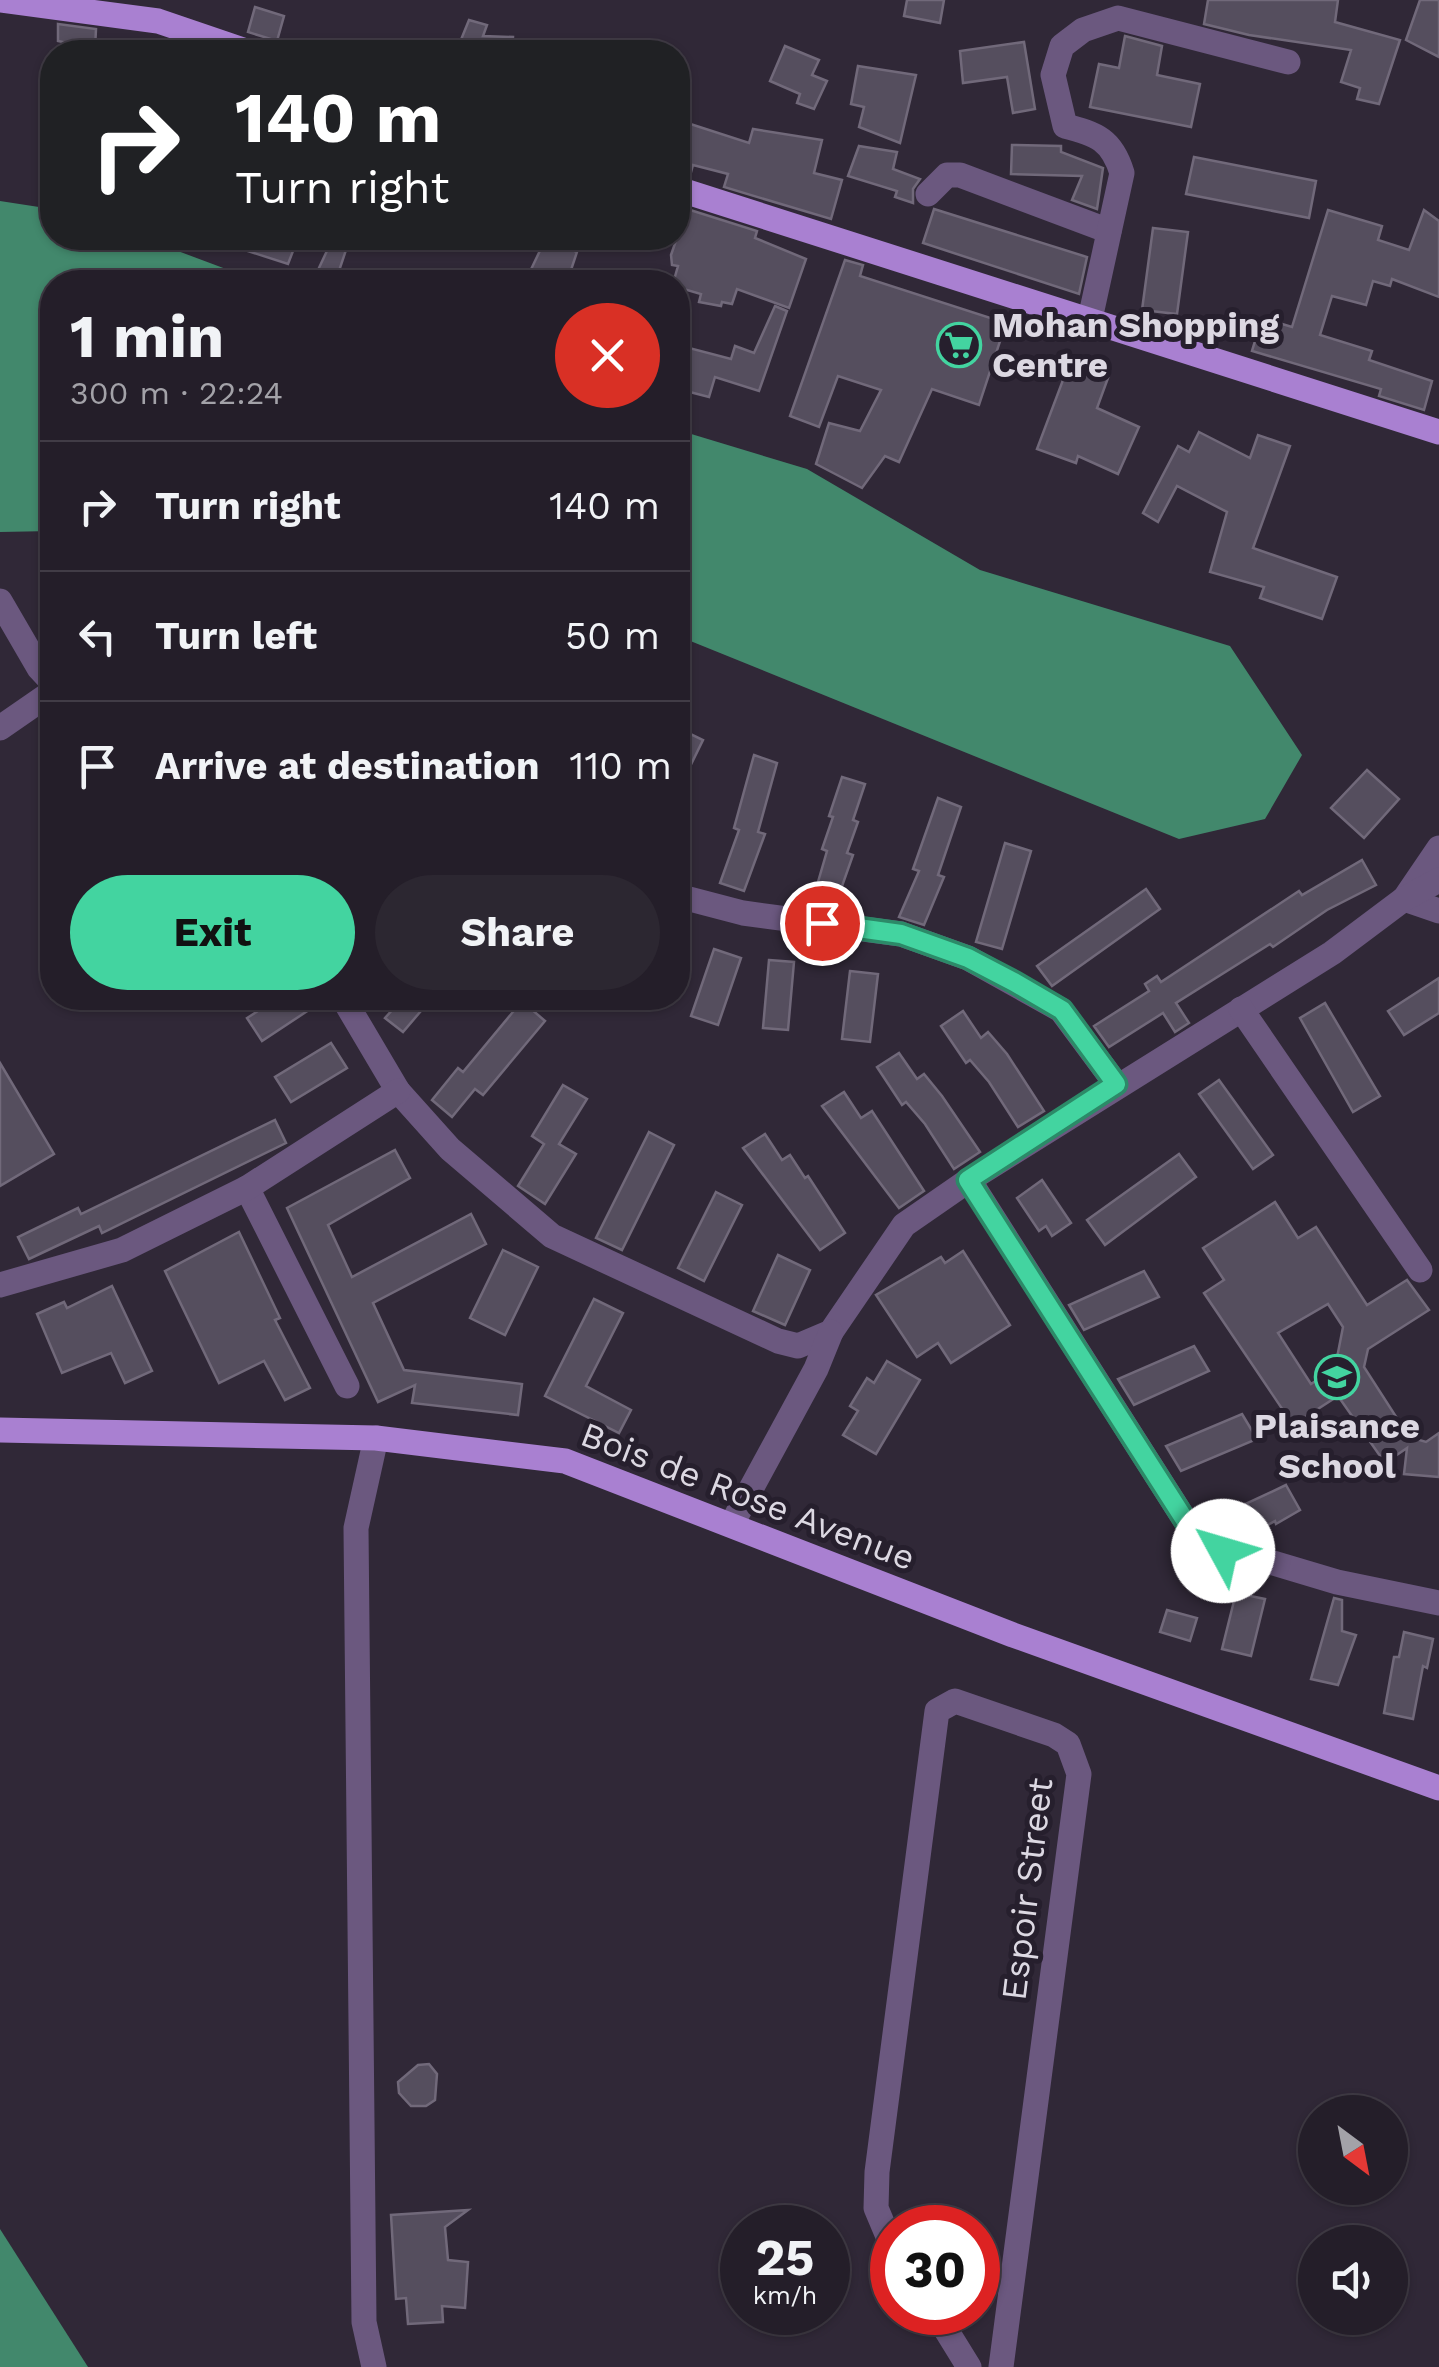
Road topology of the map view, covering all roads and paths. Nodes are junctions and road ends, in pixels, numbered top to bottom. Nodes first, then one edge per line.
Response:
1 (0, 0) edge
2 (214, 40) edge
3 (1288, 62) dead end
4 (690, 193) edge
5 (928, 194) dead end
6 (1109, 231) junction
7 (1090, 318) junction
8 (1439, 432) edge
9 (0, 602) edge
10 (40, 669) edge
11 (40, 700) edge
12 (0, 728) edge
13 (1439, 848) edge
14 (1439, 880) edge
15 (690, 899) edge
16 (1404, 899) junction
17 (1439, 911) edge
18 (1241, 1009) junction
19 (350, 1010) edge
20 (1116, 1084) junction
21 (398, 1091) junction
22 (968, 1180) junction
23 (247, 1188) junction
24 (1420, 1270) dead end
25 (0, 1285) edge
26 (831, 1332) junction
27 (347, 1386) dead end
28 (0, 1430) edge
29 (376, 1438) junction
30 (734, 1520) dead end
31 (1439, 1603) edge
32 (1439, 1788) edge
33 (876, 2205) edge
34 (949, 2335) edge
35 (374, 2367) edge
36 (969, 2367) edge
37 (1002, 2367) edge

1 - 2 main road
3 - 6 street
4 - 7 main road
5 - 6 street
6 - 7 street
7 - 8 main road
9 - 10 street
11 - 12 street
13 - 16 street
14 - 16 street
15 - 20 street
16 - 17 street
16 - 18 street
18 - 20 street
18 - 24 street
19 - 21 street
20 - 22 street
21 - 23 street
21 - 26 street
22 - 26 street
22 - 31 street
23 - 25 street
23 - 27 street
26 - 30 street
28 - 29 main road, Bois de Rose Avenue
29 - 32 main road, Bois de Rose Avenue
29 - 35 street
33 - 37 street, Espoir Street
34 - 36 street

